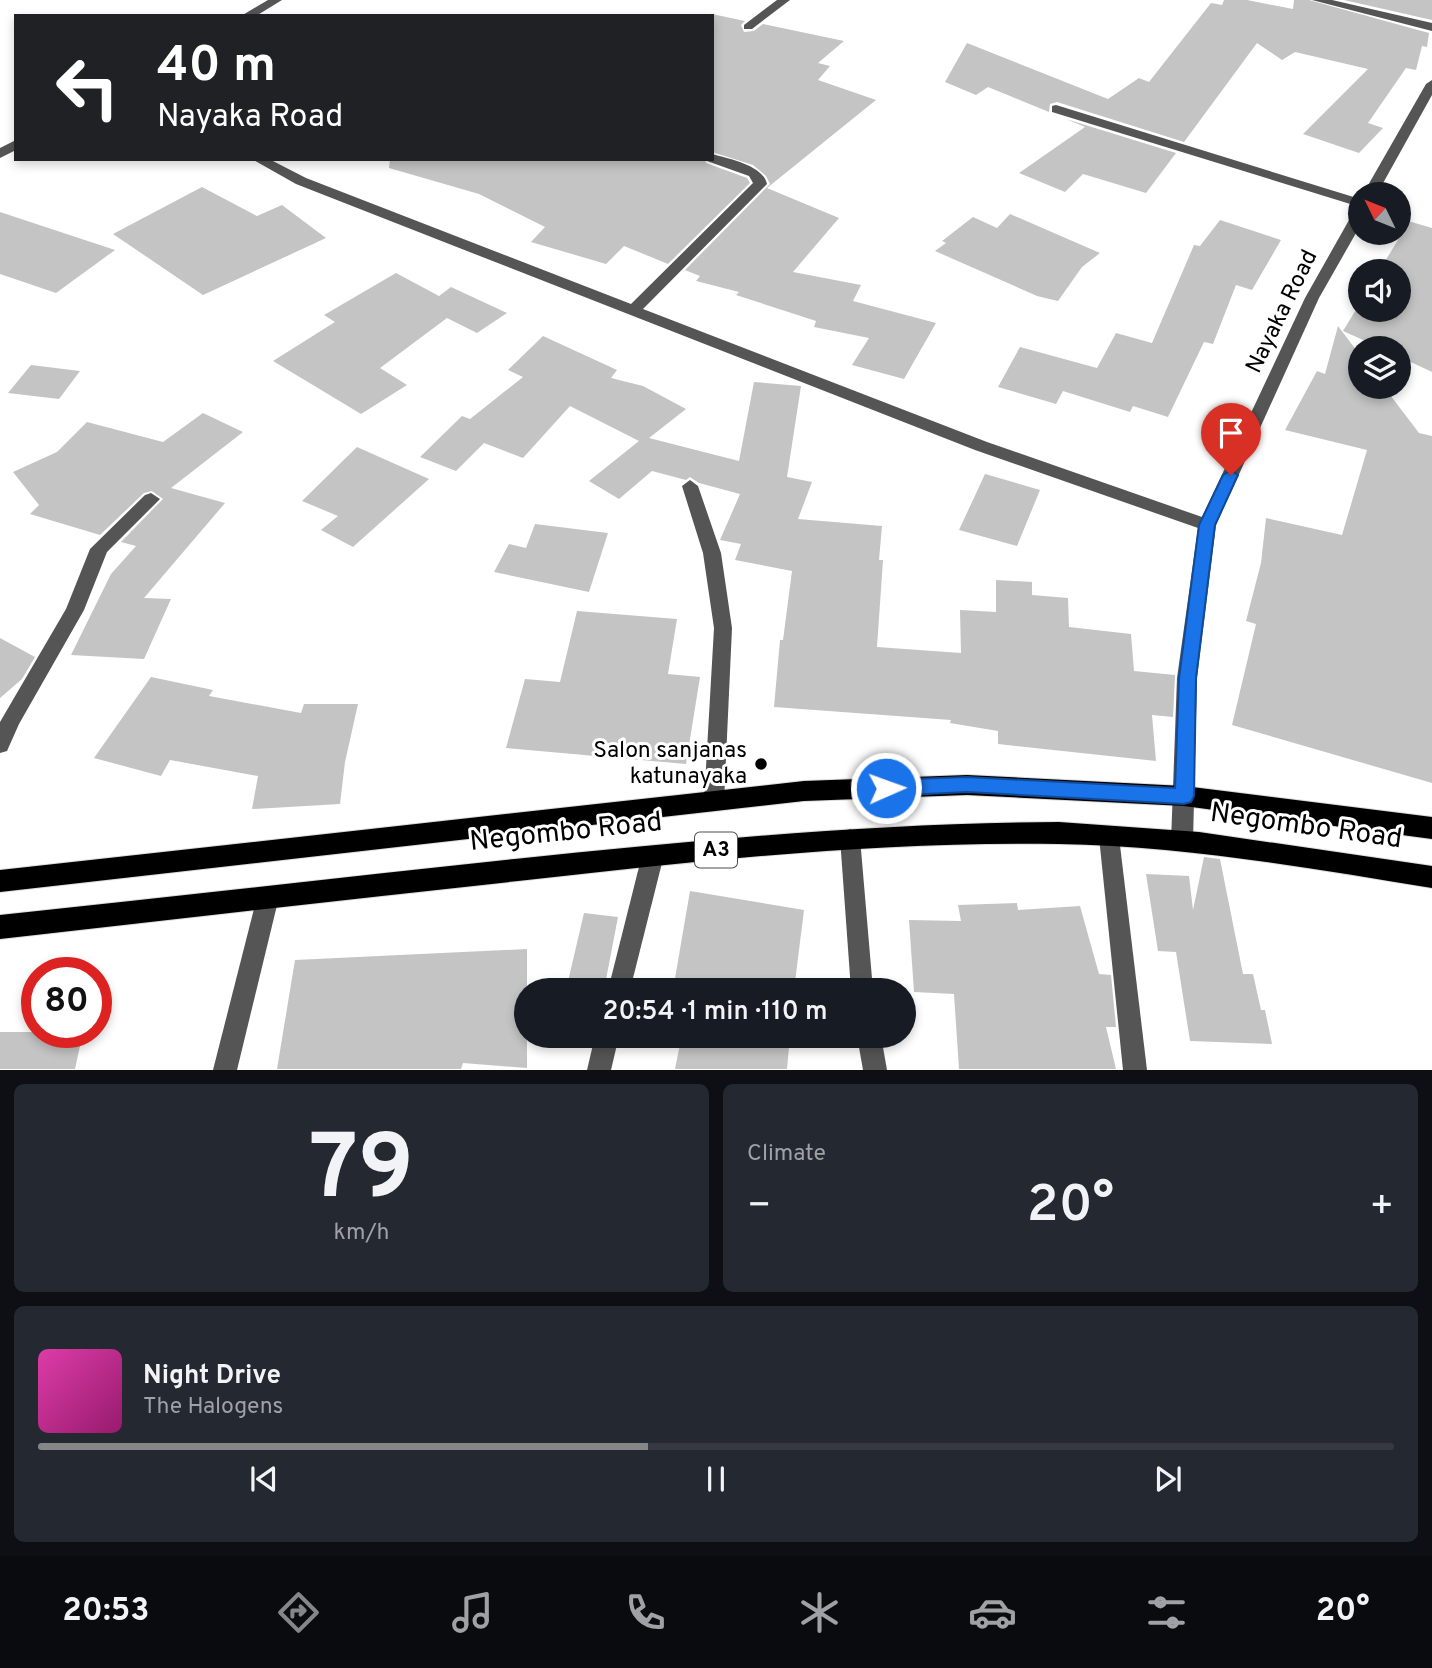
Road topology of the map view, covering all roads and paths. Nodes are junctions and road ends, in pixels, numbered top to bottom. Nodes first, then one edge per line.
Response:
1 (276, 0) edge
2 (784, 0) edge
3 (1318, 0) edge
4 (251, 14) edge
5 (748, 27) dead end
6 (1432, 27) edge
7 (1432, 84) edge
8 (1056, 109) dead end
9 (714, 159) edge
10 (262, 161) edge
11 (1377, 182) edge
12 (1348, 199) edge
13 (1348, 234) edge
14 (633, 310) junction
15 (690, 486) dead end
16 (151, 499) dead end
17 (1207, 525) junction
18 (0, 745) edge
19 (1184, 796) junction
20 (714, 802) junction
21 (1432, 828) edge
22 (1109, 837) junction
23 (850, 838) junction
24 (1182, 842) junction
25 (653, 855) junction
26 (1432, 877) edge
27 (0, 881) edge
28 (268, 897) junction
29 (0, 927) edge
30 (622, 978) edge
31 (861, 978) edge
32 (604, 1048) edge
33 (871, 1048) edge
34 (225, 1069) edge
35 (599, 1069) edge
36 (875, 1069) edge
37 (1135, 1069) edge

1 - 4 street
2 - 5 street
3 - 6 street
7 - 11 street
8 - 12 street
9 - 14 street
10 - 14 street
13 - 17 street, Nayaka Road
14 - 17 street
15 - 20 street
16 - 18 street
17 - 19 street, Nayaka Road
19 - 20 highway, Negombo Road / A3
19 - 21 highway, Negombo Road / A3
19 - 24 street, Nayaka Road
20 - 27 highway, Negombo Road / A3
22 - 23 highway, Negombo Road / A3
22 - 24 highway, Negombo Road / A3
22 - 37 street
23 - 25 highway, Negombo Road / A3
23 - 31 street
24 - 26 highway, Negombo Road / A3
25 - 28 highway, Negombo Road / A3
25 - 30 street
28 - 29 highway, Negombo Road / A3
28 - 34 street
32 - 35 street
33 - 36 street

